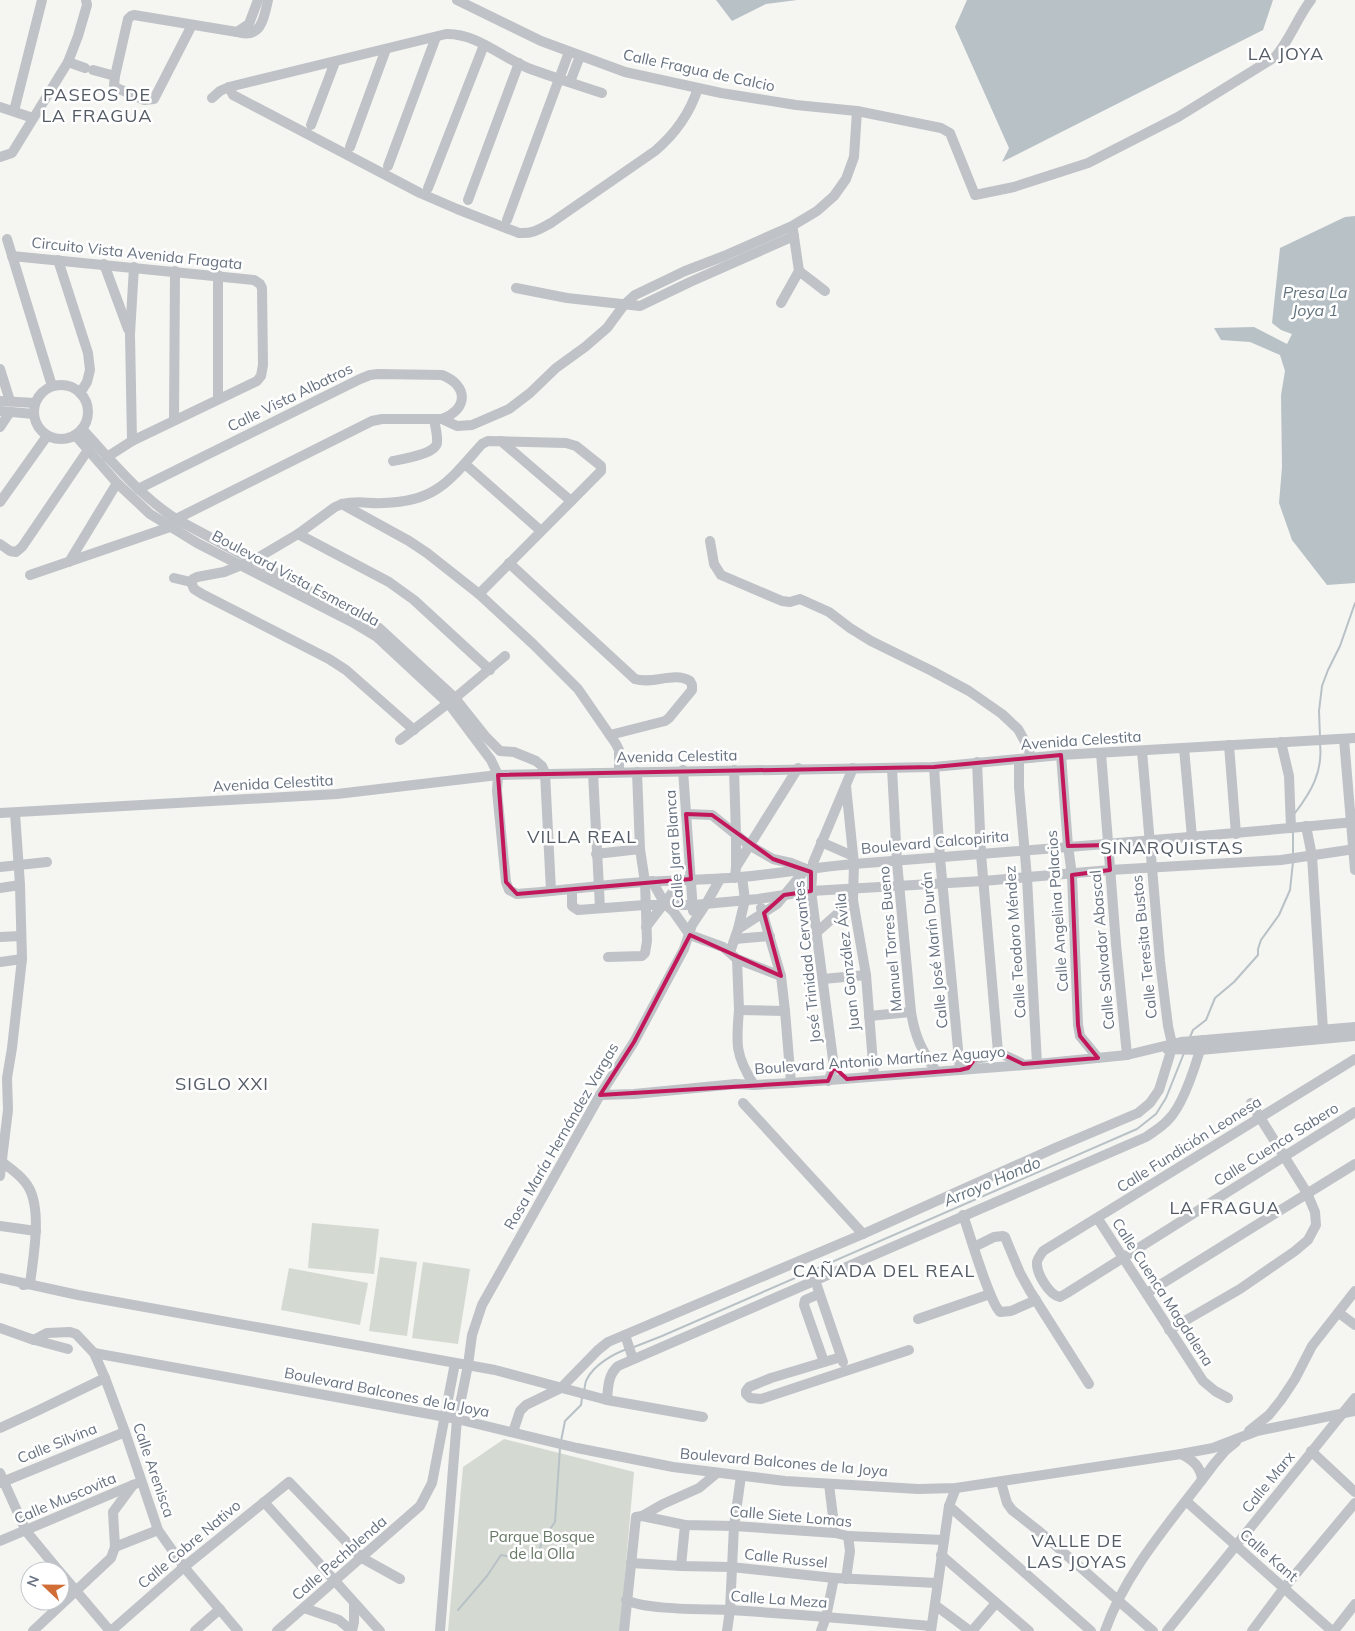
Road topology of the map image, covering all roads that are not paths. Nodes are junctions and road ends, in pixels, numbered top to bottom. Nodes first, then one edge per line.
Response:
1 (42, 0) edge
2 (86, 0) edge
3 (258, 0) edge
4 (268, 0) edge
5 (457, 0) edge
6 (1311, 0) edge
7 (192, 25) junction
8 (237, 32) junction
9 (436, 37) junction
10 (484, 45) junction
11 (386, 49) junction
12 (569, 52) junction
13 (580, 56) junction
14 (68, 62) junction
15 (335, 62) junction
16 (519, 63) junction
17 (114, 76) junction
18 (565, 80) junction
19 (229, 87) junction
20 (698, 88) junction
21 (602, 94) dead end
22 (212, 98) dead end
23 (0, 107) edge
24 (14, 111) junction
25 (857, 111) junction
26 (33, 118) junction
27 (311, 125) dead end
28 (350, 147) dead end
29 (0, 157) edge
30 (388, 166) dead end
31 (428, 188) dead end
32 (468, 200) dead end
33 (507, 220) dead end
34 (793, 231) junction
35 (7, 239) dead end
36 (12, 256) junction
37 (58, 260) junction
38 (104, 264) junction
39 (134, 267) junction
40 (175, 271) junction
41 (799, 271) junction
42 (218, 275) junction
43 (516, 288) dead end
44 (825, 291) dead end
45 (781, 303) dead end
46 (624, 305) junction
47 (130, 334) junction
48 (0, 369) edge
49 (52, 386) junction
50 (80, 393) junction
51 (218, 399) junction
52 (5, 401) edge
53 (35, 403) junction
54 (5, 412) edge
55 (34, 414) junction
56 (438, 419) junction
57 (174, 420) junction
58 (0, 427) edge
59 (78, 432) junction
60 (47, 436) junction
61 (132, 441) junction
62 (501, 441) junction
63 (88, 450) junction
64 (106, 457) junction
65 (393, 461) dead end
66 (465, 464) junction
67 (118, 483) junction
68 (138, 489) junction
69 (571, 501) junction
70 (0, 502) edge
71 (342, 504) junction
72 (173, 523) junction
73 (541, 531) junction
74 (298, 534) junction
75 (710, 541) dead end
76 (0, 544) edge
77 (254, 560) junction
78 (69, 562) junction
79 (509, 563) junction
80 (241, 566) junction
81 (30, 574) dead end
82 (174, 578) dead end
83 (191, 582) junction
84 (479, 594) junction
85 (505, 656) dead end
86 (490, 670) junction
87 (452, 701) junction
88 (414, 730) junction
89 (610, 735) junction
90 (1355, 738) edge
91 (1344, 739) junction
92 (400, 740) dead end
93 (1281, 742) junction
94 (1229, 745) junction
95 (1184, 748) junction
96 (500, 751) junction
97 (1142, 751) junction
98 (1101, 753) junction
99 (1061, 755) junction
100 (1031, 758) junction
101 (1019, 759) junction
102 (491, 760) junction
103 (976, 762) junction
104 (934, 767) junction
105 (798, 768) junction
106 (853, 768) junction
107 (892, 768) junction
108 (683, 770) junction
109 (734, 770) junction
110 (619, 772) junction
111 (637, 772) junction
112 (545, 773) junction
113 (593, 773) junction
114 (498, 775) junction
115 (845, 785) junction
116 (15, 813) junction
117 (0, 814) edge
118 (686, 814) junction
119 (1353, 822) edge
120 (1297, 827) junction
121 (1236, 834) junction
122 (736, 835) junction
123 (1192, 837) junction
124 (1150, 841) junction
125 (822, 842) junction
126 (749, 845) junction
127 (1108, 845) junction
128 (1068, 846) junction
129 (640, 849) junction
130 (1354, 849) edge
131 (1024, 850) junction
132 (596, 854) junction
133 (981, 854) junction
134 (1312, 856) junction
135 (940, 858) junction
136 (854, 860) junction
137 (47, 862) dead end
138 (897, 862) junction
139 (18, 866) junction
140 (0, 867) edge
141 (1151, 868) junction
142 (809, 869) junction
143 (1110, 870) junction
144 (1355, 870) edge
145 (737, 874) junction
146 (1072, 875) junction
147 (1027, 878) junction
148 (687, 879) junction
149 (720, 879) junction
150 (984, 881) junction
151 (648, 882) junction
152 (942, 883) junction
153 (20, 885) junction
154 (598, 885) junction
155 (900, 886) junction
156 (0, 888) edge
157 (854, 888) junction
158 (572, 890) junction
159 (551, 891) junction
160 (811, 891) junction
161 (784, 894) junction
162 (758, 899) junction
163 (744, 900) junction
164 (853, 900) junction
165 (665, 904) junction
166 (706, 904) junction
167 (645, 905) junction
168 (694, 905) junction
169 (600, 908) junction
170 (764, 913) junction
171 (646, 927) junction
172 (691, 930) junction
173 (817, 932) junction
174 (736, 934) junction
175 (21, 936) junction
176 (770, 936) junction
177 (0, 937) edge
178 (734, 956) junction
179 (608, 957) dead end
180 (22, 959) junction
181 (0, 962) edge
182 (866, 975) junction
183 (780, 976) junction
184 (823, 978) junction
185 (739, 1010) junction
186 (785, 1011) junction
187 (911, 1012) junction
188 (869, 1016) junction
189 (1355, 1027) edge
190 (1323, 1030) junction
191 (1355, 1036) edge
192 (1201, 1045) junction
193 (1178, 1047) junction
194 (998, 1052) junction
195 (1127, 1055) junction
196 (1098, 1058) junction
197 (1355, 1059) edge
198 (1023, 1064) junction
199 (1038, 1064) junction
200 (834, 1067) junction
201 (964, 1069) junction
202 (936, 1071) junction
203 (874, 1076) junction
204 (848, 1079) junction
205 (828, 1081) junction
206 (791, 1083) junction
207 (754, 1085) junction
208 (600, 1095) junction
209 (743, 1103) dead end
210 (1250, 1103) dead end
211 (1355, 1112) edge
212 (1260, 1118) junction
213 (1284, 1156) junction
214 (2, 1162) junction
215 (1355, 1164) edge
216 (18, 1175) junction
217 (0, 1176) edge
218 (0, 1181) edge
219 (1307, 1193) junction
220 (963, 1215) junction
221 (1098, 1218) junction
222 (0, 1226) edge
223 (36, 1231) junction
224 (863, 1234) junction
225 (974, 1246) junction
226 (1122, 1257) junction
227 (0, 1278) edge
228 (815, 1280) junction
229 (0, 1283) edge
230 (30, 1284) junction
231 (1355, 1291) edge
232 (1147, 1293) junction
233 (819, 1294) junction
234 (990, 1294) junction
235 (1060, 1296) joint
236 (1036, 1300) junction
237 (1339, 1313) junction
238 (918, 1319) dead end
239 (1355, 1326) edge
240 (0, 1328) edge
241 (1170, 1330) junction
242 (0, 1333) edge
243 (626, 1339) junction
244 (34, 1340) junction
245 (68, 1349) dead end
246 (909, 1350) dead end
247 (94, 1353) junction
248 (632, 1357) junction
249 (841, 1357) junction
250 (824, 1362) junction
251 (455, 1364) junction
252 (468, 1365) junction
253 (846, 1371) junction
254 (106, 1378) junction
255 (1089, 1384) dead end
256 (565, 1389) junction
257 (1228, 1398) dead end
258 (1355, 1398) edge
259 (602, 1399) junction
260 (1355, 1411) edge
261 (1342, 1414) junction
262 (445, 1417) junction
263 (703, 1417) dead end
264 (457, 1419) junction
265 (0, 1428) edge
266 (125, 1432) junction
267 (513, 1432) junction
268 (1242, 1437) junction
269 (1311, 1451) junction
270 (1181, 1454) junction
271 (717, 1473) junction
272 (741, 1476) junction
273 (1, 1479) edge
274 (1202, 1480) junction
275 (1002, 1482) junction
276 (138, 1483) junction
277 (829, 1484) junction
278 (956, 1488) junction
279 (1355, 1492) edge
280 (1186, 1501) junction
281 (264, 1502) junction
282 (1355, 1503) edge
283 (949, 1506) junction
284 (639, 1517) junction
285 (685, 1525) junction
286 (734, 1526) junction
287 (158, 1530) junction
288 (26, 1531) junction
289 (835, 1533) junction
290 (848, 1536) junction
291 (944, 1540) junction
292 (0, 1541) edge
293 (1236, 1546) junction
294 (115, 1547) junction
295 (941, 1555) junction
296 (362, 1558) junction
297 (52, 1561) edge
298 (631, 1563) junction
299 (681, 1566) junction
300 (731, 1566) junction
301 (184, 1567) junction
302 (834, 1578) junction
303 (846, 1578) junction
304 (400, 1579) dead end
305 (334, 1581) junction
306 (937, 1582) junction
307 (70, 1584) edge
308 (1284, 1588) junction
309 (76, 1591) junction
310 (1118, 1600) junction
311 (630, 1602) junction
312 (996, 1603) junction
313 (354, 1604) junction
314 (1355, 1604) edge
315 (935, 1606) junction
316 (304, 1608) junction
317 (220, 1609) junction
318 (730, 1610) junction
319 (826, 1617) junction
320 (931, 1629) edge
321 (33, 1631) edge
322 (110, 1631) edge
323 (195, 1631) edge
324 (238, 1631) edge
325 (277, 1631) edge
326 (352, 1631) edge
327 (380, 1631) edge
328 (440, 1631) edge
329 (624, 1631) edge
330 (628, 1631) edge
331 (726, 1631) edge
332 (821, 1631) edge
333 (971, 1631) edge
334 (1029, 1631) edge
335 (1091, 1631) edge
336 (1105, 1631) edge
337 (1153, 1631) edge
338 (1167, 1631) edge
339 (1252, 1631) edge
340 (1333, 1631) edge

1 - 24 street
2 - 14 street
3 - 8 street
4 - 8 street
5 - 12 street, Calle Fragua de Calcio
6 - 25 street, Calle Fragua de Calcio
7 - 8 street
7 - 17 street
7 - 17 street
9 - 10 street
9 - 11 street
9 - 30 street
10 - 16 street
10 - 31 street
11 - 15 street
11 - 28 street
12 - 13 street, Calle Fragua de Calcio
12 - 18 street
13 - 18 street
13 - 20 street, Calle Fragua de Calcio
14 - 17 street
14 - 26 street
15 - 19 street
15 - 27 street
16 - 18 street
16 - 32 street
18 - 21 street
18 - 33 street
19 - 20 street
19 - 22 street
20 - 25 street, Calle Fragua de Calcio
23 - 24 street
24 - 26 street
25 - 34 street
26 - 29 street
34 - 41 street
34 - 46 street
35 - 36 street
36 - 37 street, Circuito Vista Avenida Fragata
36 - 49 street
37 - 38 street, Circuito Vista Avenida Fragata
37 - 50 street
38 - 39 street, Circuito Vista Avenida Fragata
38 - 47 street
39 - 40 street, Circuito Vista Avenida Fragata
39 - 47 street
40 - 42 street, Circuito Vista Avenida Fragata
40 - 57 street
41 - 44 street
41 - 45 street
42 - 51 street
42 - 51 street, Circuito Vista Avenida Fragata
43 - 46 street
46 - 56 street
47 - 61 street
48 - 52 street
49 - 50 street
49 - 53 street
50 - 59 street
51 - 57 street, Circuito Vista Avenida Fragata
52 - 53 street
53 - 55 street
54 - 55 street
54 - 58 street
55 - 60 street
56 - 65 street
56 - 68 street, Calle Vista Albatros
56 - 72 street
57 - 61 street, Circuito Vista Avenida Fragata
59 - 60 street
59 - 63 street, Boulevard Vista Esmeralda
59 - 64 street, Boulevard Vista Esmeralda
60 - 70 street
61 - 64 street, Circuito Vista Avenida Fragata
62 - 66 street
62 - 69 street
62 - 69 street
63 - 67 street, Boulevard Vista Esmeralda
63 - 76 street
64 - 68 street, Boulevard Vista Esmeralda
66 - 71 street
66 - 73 street
67 - 72 street, Boulevard Vista Esmeralda
67 - 78 street
68 - 72 street, Boulevard Vista Esmeralda
69 - 73 street
71 - 74 street
71 - 84 street
72 - 77 street, Boulevard Vista Esmeralda
72 - 78 street
72 - 80 street, Boulevard Vista Esmeralda
73 - 79 street
74 - 77 street
74 - 86 street
75 - 100 street
77 - 80 street
77 - 87 street, Boulevard Vista Esmeralda
78 - 81 street
79 - 84 street
79 - 89 street
80 - 83 street
80 - 87 street, Boulevard Vista Esmeralda
82 - 83 street
83 - 88 street
84 - 89 street
85 - 86 street
86 - 87 street
87 - 88 street
87 - 96 street, Boulevard Vista Esmeralda
87 - 102 street, Boulevard Vista Esmeralda
88 - 92 street
89 - 110 street
90 - 91 street, Avenida Celestita
91 - 93 street, Avenida Celestita
91 - 119 street
93 - 94 street, Avenida Celestita
93 - 120 street
94 - 95 street, Avenida Celestita
94 - 121 street
95 - 97 street, Avenida Celestita
95 - 123 street
96 - 102 street
96 - 112 street
97 - 98 street, Avenida Celestita
97 - 124 street, Calle Teresita Bustos
98 - 99 street, Avenida Celestita
98 - 127 street, Calle Salvador Abascal
99 - 100 street, Avenida Celestita
99 - 128 street, Calle Angelina Palacios
100 - 101 street, Avenida Celestita
101 - 103 street, Avenida Celestita
101 - 131 street, Calle Teodoro Méndez
102 - 114 street, Boulevard Vista Esmeralda
103 - 104 street, Avenida Celestita
103 - 133 street
104 - 107 street, Avenida Celestita
104 - 135 street, Calle José Marín Durán
105 - 106 street, Avenida Celestita
105 - 109 street, Avenida Celestita
105 - 126 street
106 - 107 street, Avenida Celestita
106 - 115 street
107 - 138 street, Manuel Torres Bueno
108 - 109 street, Avenida Celestita
108 - 111 street, Avenida Celestita
108 - 118 street, Calle Jara Blanca
109 - 122 street
110 - 111 street, Avenida Celestita
110 - 113 street, Avenida Celestita
111 - 129 street
112 - 113 street, Avenida Celestita
112 - 114 street, Avenida Celestita
112 - 159 street
113 - 132 street
114 - 116 street, Avenida Celestita
114 - 159 street, Boulevard Calcopirita
115 - 125 street
115 - 136 street, Juan González Ávila
116 - 117 street, Avenida Celestita
116 - 139 street
118 - 122 street
118 - 148 street, Calle Jara Blanca
119 - 120 street, Boulevard Calcopirita
119 - 130 street
120 - 121 street, Boulevard Calcopirita
120 - 134 street
121 - 123 street, Boulevard Calcopirita
122 - 126 street
122 - 145 street
123 - 124 street, Boulevard Calcopirita
124 - 127 street, Boulevard Calcopirita
124 - 141 street, Calle Teresita Bustos
125 - 136 street
125 - 142 street
126 - 142 street
126 - 145 street
127 - 128 street, Boulevard Calcopirita
127 - 143 street, Calle Salvador Abascal
128 - 131 street, Boulevard Calcopirita
128 - 146 street, Calle Angelina Palacios
129 - 132 street
129 - 151 street
130 - 134 street
130 - 144 street
131 - 133 street, Boulevard Calcopirita
131 - 147 street, Calle Teodoro Méndez
132 - 154 street
133 - 135 street, Boulevard Calcopirita
133 - 150 street
134 - 141 street
134 - 190 street
135 - 138 street, Boulevard Calcopirita
135 - 152 street, Calle José Marín Durán
136 - 138 street, Boulevard Calcopirita
136 - 142 street, Boulevard Calcopirita
136 - 157 street, Juan González Ávila
137 - 139 street
138 - 155 street, Manuel Torres Bueno
139 - 140 street
139 - 153 street
141 - 143 street
141 - 193 street, Calle Teresita Bustos
142 - 145 street, Boulevard Calcopirita
142 - 160 street, José Trinidad Cervantes
142 - 161 street
143 - 146 street
143 - 195 street, Calle Salvador Abascal
145 - 149 street, Boulevard Calcopirita
145 - 163 street
146 - 147 street
146 - 196 street, Calle Angelina Palacios
147 - 150 street
147 - 199 street, Calle Teodoro Méndez
148 - 149 street, Boulevard Calcopirita
148 - 151 street, Boulevard Calcopirita
148 - 165 street
148 - 168 street, Calle Jara Blanca
149 - 166 street, Rosa María Hernández Vargas
150 - 152 street
150 - 194 street
151 - 154 street, Boulevard Calcopirita
151 - 165 street
151 - 167 street
152 - 155 street
152 - 201 street, Calle José Marín Durán
153 - 156 street
153 - 175 street
154 - 158 street, Boulevard Calcopirita
154 - 169 street
155 - 157 street
155 - 187 street, Manuel Torres Bueno
157 - 160 street
157 - 164 street, Juan González Ávila
158 - 159 street, Boulevard Calcopirita
158 - 169 street
160 - 161 street
160 - 173 street, José Trinidad Cervantes
161 - 162 street
161 - 170 street
162 - 163 street
162 - 170 street
163 - 166 street
163 - 174 street
164 - 173 street
164 - 182 street, Juan González Ávila
165 - 167 street
165 - 168 street
165 - 171 street
165 - 172 street
166 - 168 street
166 - 172 street, Rosa María Hernández Vargas
167 - 169 street
167 - 171 street
168 - 172 street, Calle Jara Blanca
170 - 174 street
170 - 176 street
171 - 179 street
172 - 178 street
172 - 208 street, Rosa María Hernández Vargas
173 - 184 street, José Trinidad Cervantes
174 - 176 street
174 - 178 street
175 - 177 street
175 - 180 street
176 - 183 street
178 - 183 street
178 - 185 street
180 - 181 street
180 - 214 street
182 - 184 street
182 - 188 street, Juan González Ávila
183 - 186 street
184 - 200 street, José Trinidad Cervantes
185 - 186 street
185 - 207 street
186 - 206 street
187 - 188 street
187 - 202 street, Manuel Torres Bueno
188 - 203 street, Juan González Ávila
189 - 190 street, Boulevard Antonio Martínez Aguayo
190 - 192 street, Boulevard Antonio Martínez Aguayo
191 - 192 street, Boulevard Antonio Martínez Aguayo
192 - 193 street, Boulevard Antonio Martínez Aguayo
192 - 220 street
193 - 195 street, Boulevard Antonio Martínez Aguayo
193 - 224 street
194 - 198 street
194 - 201 street
195 - 196 street, Boulevard Antonio Martínez Aguayo
196 - 199 street, Boulevard Antonio Martínez Aguayo
197 - 212 street, Calle Fundición Leonesa
198 - 199 street, Boulevard Antonio Martínez Aguayo
198 - 201 street, Boulevard Antonio Martínez Aguayo
200 - 204 street
200 - 205 street
201 - 202 street, Boulevard Antonio Martínez Aguayo
202 - 203 street, Boulevard Antonio Martínez Aguayo
203 - 204 street, Boulevard Antonio Martínez Aguayo
204 - 205 street, Boulevard Antonio Martínez Aguayo
205 - 206 street, Boulevard Antonio Martínez Aguayo
206 - 207 street, Boulevard Antonio Martínez Aguayo
207 - 208 street, Boulevard Antonio Martínez Aguayo
208 - 252 street, Rosa María Hernández Vargas
209 - 224 street
210 - 212 street
211 - 213 street, Calle Cuenca Sabero
212 - 213 street
212 - 221 street, Calle Fundición Leonesa
213 - 219 street
213 - 226 street, Calle Cuenca Sabero
214 - 216 street
214 - 217 street
215 - 219 street
216 - 218 street
216 - 223 street
219 - 232 street
219 - 241 street
220 - 225 street
220 - 228 street
221 - 226 street, Calle Cuenca Magdalena
221 - 235 street, Calle Fundición Leonesa
222 - 223 street
223 - 230 street
224 - 243 street
225 - 234 street
225 - 236 street
226 - 232 street, Calle Cuenca Magdalena
226 - 235 street, Calle Cuenca Sabero
227 - 230 street
228 - 233 street
228 - 248 street
229 - 230 street
230 - 251 street
231 - 237 street
232 - 241 street, Calle Cuenca Magdalena
233 - 249 street
233 - 250 street
234 - 236 street
234 - 238 street
236 - 255 street
237 - 239 street
237 - 268 street
240 - 244 street
241 - 257 street, Calle Cuenca Magdalena
242 - 244 street
243 - 248 street
243 - 256 street
244 - 245 street
244 - 247 street, Calle Arenisca
246 - 253 street
247 - 254 street, Calle Arenisca
247 - 262 street, Boulevard Balcones de la Joya
248 - 259 street
249 - 250 street
249 - 253 street
250 - 253 street
251 - 252 street
251 - 262 street
252 - 256 street
252 - 264 street, Rosa María Hernández Vargas
254 - 265 street
254 - 266 street, Calle Arenisca
256 - 259 street
256 - 267 street
258 - 261 street, Calle Marx
259 - 263 street
260 - 261 street, Boulevard Balcones de la Joya
261 - 268 street, Boulevard Balcones de la Joya
261 - 269 street, Calle Marx
262 - 264 street, Boulevard Balcones de la Joya
262 - 296 street, Calle Pechblenda
264 - 267 street, Boulevard Balcones de la Joya
264 - 328 street, Rosa María Hernández Vargas
266 - 273 street, Calle Silvina
266 - 276 street, Calle Arenisca
267 - 271 street, Boulevard Balcones de la Joya
268 - 270 street, Boulevard Balcones de la Joya
268 - 274 street
269 - 279 street
269 - 293 street, Calle Marx
270 - 274 street
270 - 275 street, Boulevard Balcones de la Joya
271 - 272 street, Boulevard Balcones de la Joya
271 - 284 street
272 - 277 street, Boulevard Balcones de la Joya
272 - 286 street
273 - 288 street
274 - 280 street
275 - 278 street, Boulevard Balcones de la Joya
275 - 310 street
276 - 287 street, Calle Arenisca
276 - 288 street, Calle Muscovita
276 - 294 street
277 - 278 street, Boulevard Balcones de la Joya
277 - 289 street
278 - 283 street
280 - 293 street, Calle Kant
280 - 310 street
281 - 296 street, Calle Cobre Nativo
281 - 301 street, Calle Cobre Nativo
281 - 305 street
282 - 308 street
283 - 291 street
283 - 335 street
284 - 285 street, Calle Siete Lomas
284 - 298 street
285 - 286 street, Calle Siete Lomas
285 - 299 street
286 - 289 street, Calle Siete Lomas
286 - 300 street
287 - 294 street
287 - 301 street, Calle Arenisca
288 - 292 street, Calle Muscovita
288 - 297 street
289 - 290 street, Calle Siete Lomas
290 - 291 street, Calle Siete Lomas
290 - 303 street
291 - 295 street
293 - 308 street, Calle Kant
293 - 338 street, Calle Marx
294 - 309 street
295 - 306 street
295 - 312 street
296 - 304 street
296 - 305 street, Calle Pechblenda
298 - 299 street, Calle Russel
298 - 311 street
299 - 300 street, Calle Russel
300 - 302 street, Calle Russel
300 - 318 street
301 - 317 street, Calle Arenisca
301 - 322 street, Calle Cobre Nativo
302 - 303 street, Calle Russel
302 - 319 street
303 - 306 street, Calle Russel
305 - 313 street
305 - 316 street, Calle Pechblenda
306 - 315 street
307 - 309 street
308 - 339 street
308 - 340 street, Calle Kant
309 - 321 street
309 - 322 street
310 - 336 street
310 - 337 street
311 - 318 street, Calle La Meza
311 - 329 street
311 - 330 street
312 - 333 street
312 - 334 street
313 - 326 street
313 - 327 street
314 - 340 street
315 - 320 street
315 - 333 street
316 - 325 street, Calle Pechblenda
316 - 326 street
317 - 323 street
317 - 324 street, Calle Arenisca
318 - 319 street, Calle La Meza
318 - 331 street
319 - 320 street, Calle La Meza
319 - 332 street

